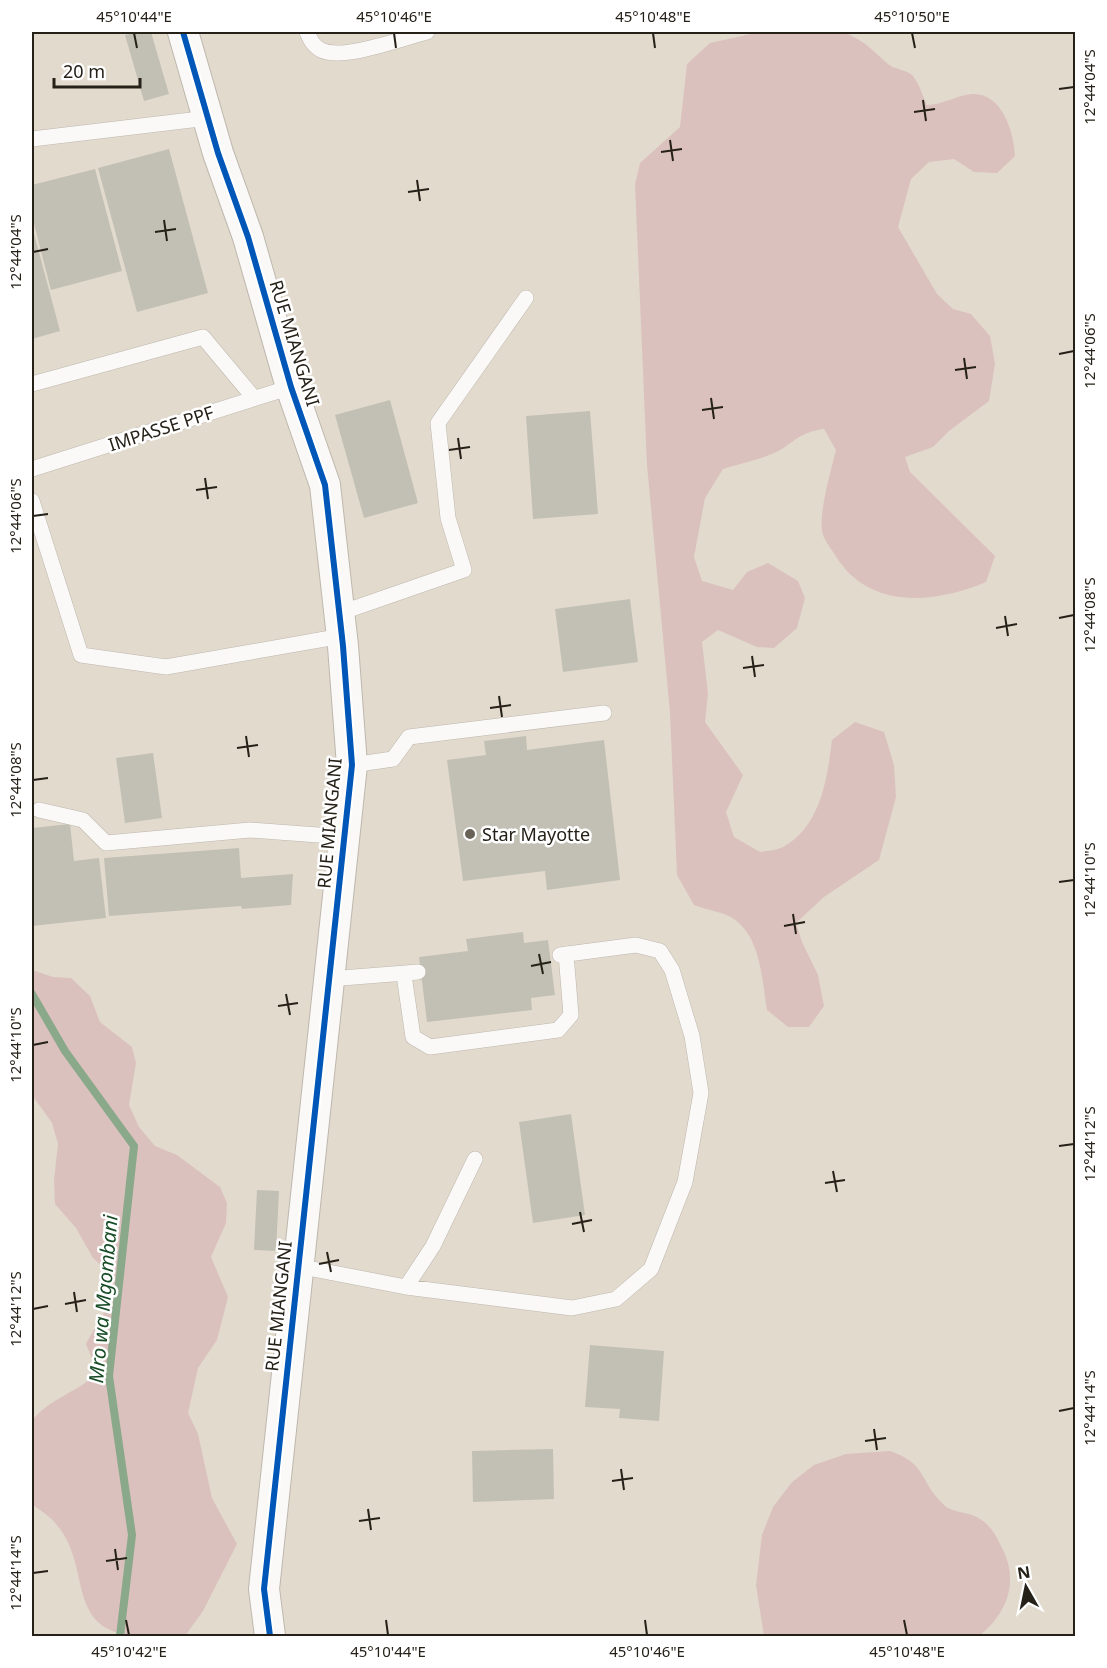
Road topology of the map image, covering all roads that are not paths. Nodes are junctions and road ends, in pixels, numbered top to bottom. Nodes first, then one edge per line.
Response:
1 (183, 32) edge
2 (307, 32) edge
3 (427, 32) edge
4 (208, 118) junction
5 (32, 139) edge
6 (526, 298) dead end
7 (32, 384) edge
8 (291, 387) junction
9 (254, 398) junction
10 (32, 469) edge
11 (32, 501) edge
12 (341, 624) junction
13 (604, 713) dead end
14 (352, 765) junction
15 (39, 810) dead end
16 (345, 837) junction
17 (329, 979) junction
18 (475, 1159) dead end
19 (297, 1266) junction
20 (406, 1287) junction
21 (270, 1636) edge

1 - 4 street, RUE MIANGANI
2 - 3 lane
4 - 5 lane
4 - 8 street, RUE MIANGANI
6 - 12 lane
7 - 9 lane
8 - 9 lane, IMPASSE PPF
8 - 12 street, RUE MIANGANI
9 - 10 lane, IMPASSE PPF
11 - 12 lane
12 - 14 street, RUE MIANGANI
13 - 14 lane
14 - 16 street, RUE MIANGANI
15 - 16 lane
16 - 17 street, RUE MIANGANI
17 - 19 street, RUE MIANGANI
17 - 20 lane
18 - 20 lane
19 - 20 lane
19 - 21 street, RUE MIANGANI

